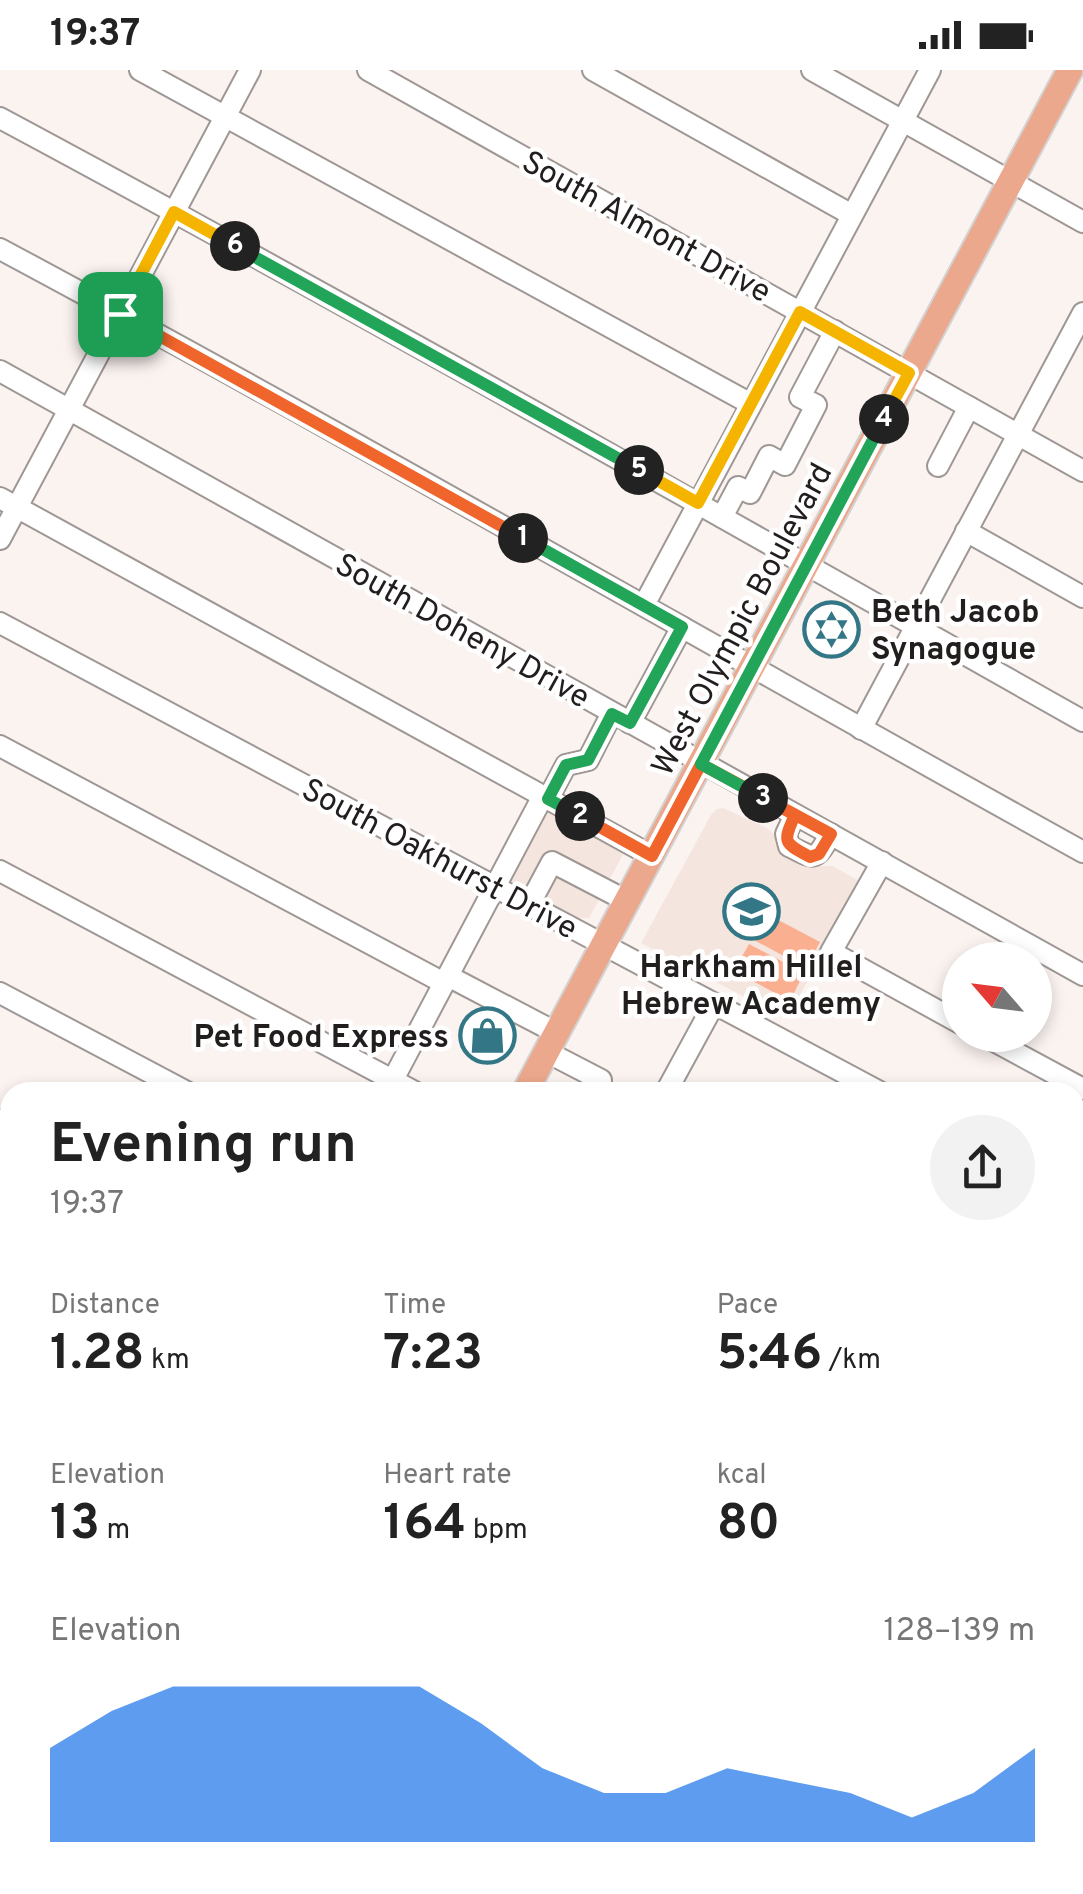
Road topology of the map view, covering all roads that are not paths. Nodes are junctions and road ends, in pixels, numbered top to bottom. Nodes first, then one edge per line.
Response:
1 (140, 70) edge
2 (250, 70) edge
3 (368, 70) edge
4 (593, 70) edge
5 (812, 70) edge
6 (930, 70) edge
7 (1070, 70) edge
8 (226, 116) junction
9 (0, 118) edge
10 (902, 121) junction
11 (1011, 182) junction
12 (174, 212) junction
13 (852, 215) junction
14 (1083, 222) edge
15 (0, 249) edge
16 (800, 312) junction
17 (1083, 313) edge
18 (120, 314) junction
19 (835, 331) junction
20 (1076, 344) edge
21 (0, 371) edge
22 (909, 373) junction
23 (750, 404) junction
24 (970, 407) junction
25 (69, 409) junction
26 (1018, 434) junction
27 (938, 466) dead end
28 (1083, 471) edge
29 (8, 503) edge
30 (698, 503) junction
31 (722, 517) junction
32 (966, 532) junction
33 (0, 539) edge
34 (806, 565) junction
35 (1083, 596) edge
36 (644, 605) junction
37 (0, 623) edge
38 (682, 627) junction
39 (916, 627) junction
40 (752, 668) junction
41 (621, 718) junction
42 (1083, 721) edge
43 (861, 729) junction
44 (0, 746) edge
45 (701, 764) junction
46 (545, 798) junction
47 (795, 815) junction
48 (831, 834) junction
49 (1083, 852) edge
50 (652, 856) junction
51 (882, 862) junction
52 (0, 871) edge
53 (495, 887) junction
54 (627, 901) junction
55 (529, 905) junction
56 (604, 945) junction
57 (1083, 975) edge
58 (446, 980) junction
59 (0, 993) edge
60 (714, 1004) junction
61 (942, 1012) edge
62 (552, 1042) junction
63 (1014, 1052) edge
64 (167, 1082) edge
65 (380, 1082) edge
66 (392, 1082) edge
67 (531, 1082) edge
68 (600, 1082) edge
69 (671, 1082) edge
70 (861, 1082) edge
71 (1070, 1082) edge

1 - 8 street
2 - 8 street
3 - 16 street, South Almont Drive
4 - 13 street
5 - 10 street
6 - 10 street
7 - 11 main road, West Olympic Boulevard
8 - 12 street
8 - 23 street
9 - 12 street
10 - 11 street
10 - 13 street
11 - 14 street
11 - 22 main road, West Olympic Boulevard
12 - 18 street
12 - 30 street
13 - 16 street
15 - 18 street
16 - 19 street, South Almont Drive
16 - 23 street
17 - 20 street
18 - 25 street
18 - 36 street
19 - 22 street, South Almont Drive
19 - 31 street
20 - 26 street
21 - 25 street, South Doheny Drive
22 - 24 street, South Almont Drive
22 - 34 main road, West Olympic Boulevard
23 - 30 street
24 - 26 street, South Almont Drive
24 - 27 street
25 - 29 street
25 - 41 street, South Doheny Drive
26 - 28 street, South Almont Drive
26 - 32 street
29 - 33 street
29 - 46 street
30 - 31 street
30 - 36 street
31 - 34 street
32 - 35 street
32 - 39 street
34 - 39 street
34 - 40 main road, West Olympic Boulevard
36 - 38 street
37 - 53 street, South Oakhurst Drive
38 - 40 street
38 - 41 street
39 - 42 street
39 - 43 street
40 - 43 street
40 - 45 main road, West Olympic Boulevard
41 - 45 street, South Doheny Drive
41 - 46 street
43 - 49 street
44 - 58 street
45 - 47 street, South Doheny Drive
45 - 50 main road, West Olympic Boulevard
46 - 50 street
46 - 53 street
47 - 48 street, South Doheny Drive
47 - 48 street
48 - 51 street, South Doheny Drive
50 - 54 main road, West Olympic Boulevard
51 - 57 street, South Doheny Drive
51 - 61 street
52 - 65 street
53 - 55 street, South Oakhurst Drive
53 - 58 street
54 - 55 street
54 - 56 main road, West Olympic Boulevard
55 - 56 street, South Oakhurst Drive
56 - 60 street, South Oakhurst Drive
56 - 62 main road, West Olympic Boulevard
58 - 62 street
58 - 66 street
59 - 64 street
60 - 69 street
60 - 70 street, South Oakhurst Drive
62 - 67 main road, West Olympic Boulevard
62 - 68 street
63 - 71 street

